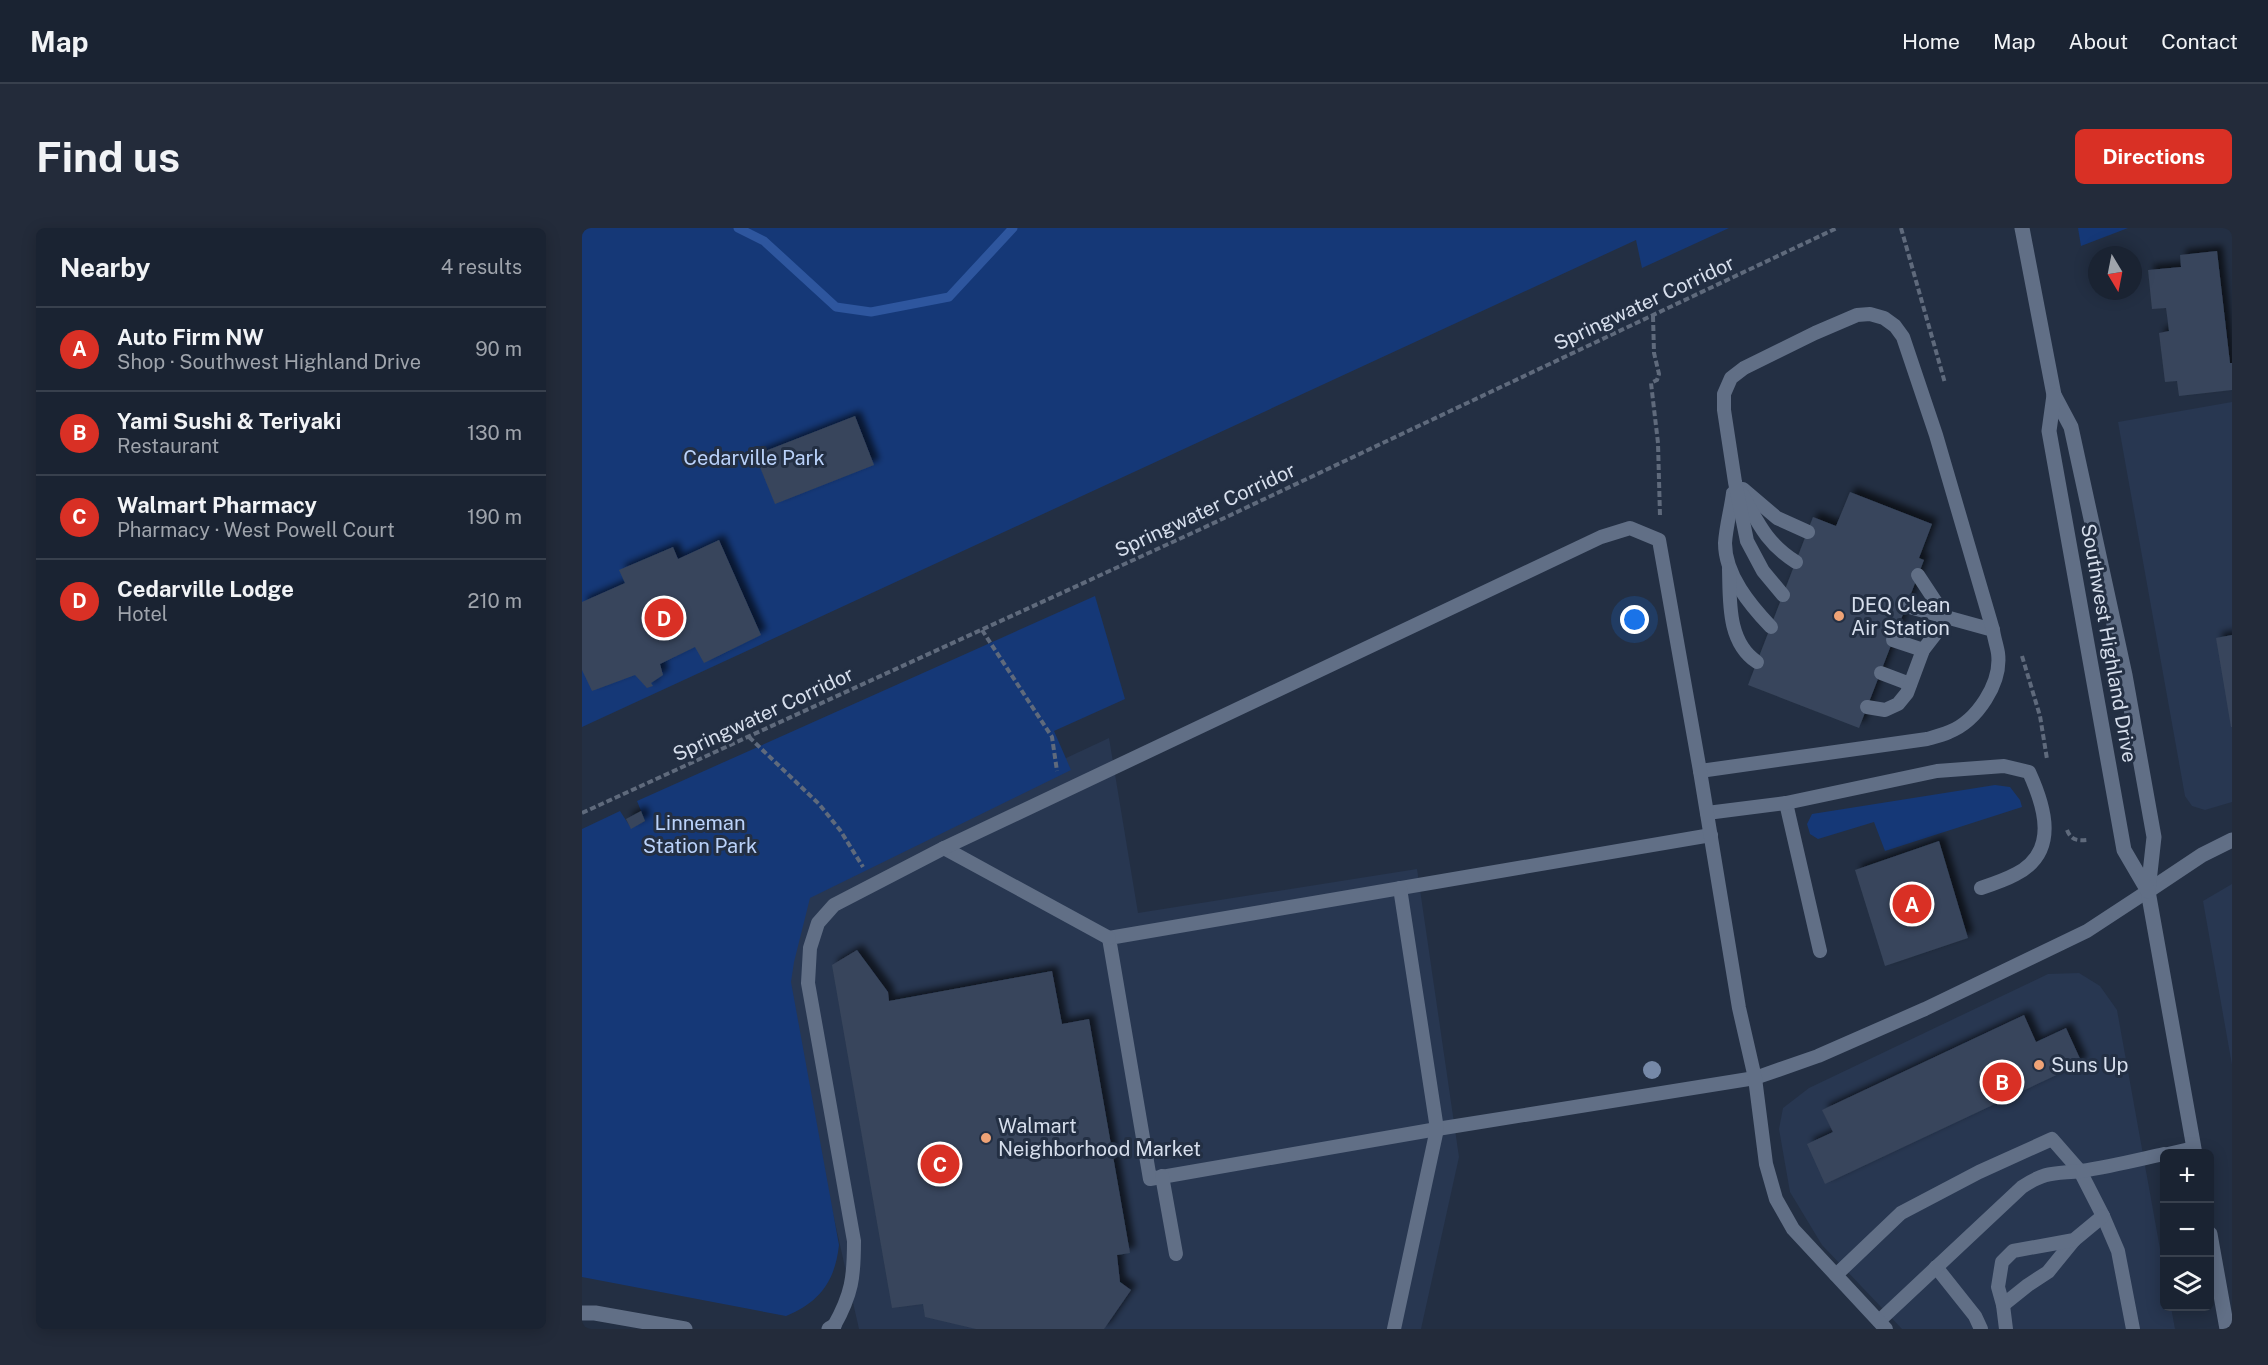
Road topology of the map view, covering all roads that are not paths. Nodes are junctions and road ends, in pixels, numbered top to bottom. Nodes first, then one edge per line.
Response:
1 (2022, 228) edge
2 (2054, 396) junction
3 (1735, 482) junction
4 (1808, 532) dead end
5 (1796, 562) dead end
6 (1728, 567) junction
7 (1918, 575) dead end
8 (1783, 595) dead end
9 (1906, 606) dead end
10 (1947, 619) junction
11 (1771, 627) dead end
12 (1993, 630) junction
13 (1893, 640) dead end
14 (1923, 650) junction
15 (1757, 662) dead end
16 (1881, 673) dead end
17 (1910, 684) junction
18 (1867, 707) dead end
19 (1700, 771) junction
20 (1786, 803) junction
21 (1707, 813) junction
22 (1711, 835) junction
23 (2232, 840) edge
24 (944, 848) junction
25 (1400, 888) junction
26 (1981, 888) dead end
27 (2148, 891) junction
28 (1109, 938) junction
29 (1820, 951) dead end
30 (1755, 1078) junction
31 (1437, 1129) junction
32 (2194, 1149) edge
33 (2160, 1155) edge
34 (2080, 1171) junction
35 (1162, 1176) junction
36 (2103, 1216) junction
37 (2074, 1240) junction
38 (1176, 1254) dead end
39 (2214, 1256) edge
40 (1936, 1268) junction
41 (1836, 1275) junction
42 (2003, 1305) junction
43 (582, 1313) edge
44 (1882, 1325) edge
45 (831, 1327) edge
46 (685, 1329) edge
47 (1394, 1329) edge
48 (1981, 1329) edge
49 (2006, 1329) edge
50 (2133, 1329) edge
51 (2227, 1329) edge

1 - 2 main road, Southwest Highland Drive
2 - 27 main road, Southwest Highland Drive
2 - 27 main road, Southwest Highland Drive
3 - 4 lane
3 - 5 lane
3 - 6 lane
3 - 8 lane
3 - 12 lane
6 - 11 lane
6 - 15 lane
7 - 10 lane
9 - 10 lane
10 - 12 lane
10 - 14 lane
12 - 19 lane
13 - 14 lane
14 - 17 lane
16 - 17 lane
17 - 18 lane
19 - 21 lane
19 - 24 lane
20 - 21 lane
20 - 26 lane
20 - 29 lane
21 - 22 lane
22 - 25 lane
22 - 30 lane
23 - 27 main road
24 - 28 lane
24 - 45 lane
25 - 28 lane
25 - 31 lane
27 - 30 lane
27 - 32 main road, Southwest Highland Drive
28 - 35 lane
30 - 31 lane
30 - 41 lane
31 - 35 lane
31 - 47 lane
33 - 34 lane
34 - 36 lane
34 - 40 lane
34 - 41 lane
35 - 38 lane
36 - 37 lane
36 - 50 lane
37 - 42 lane
37 - 42 lane
39 - 51 main road
40 - 44 lane
40 - 48 lane
41 - 44 lane
42 - 49 lane
43 - 46 main road

